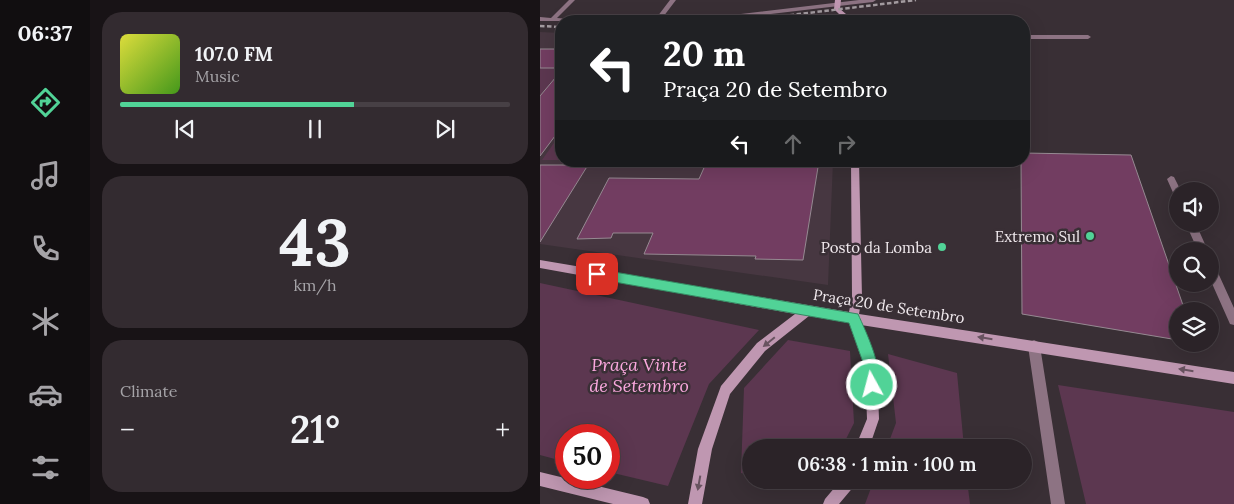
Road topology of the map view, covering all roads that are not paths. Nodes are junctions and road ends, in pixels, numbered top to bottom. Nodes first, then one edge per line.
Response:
1 (572, 0) edge
2 (673, 0) edge
3 (873, 0) edge
4 (838, 2) edge
5 (557, 15) edge
6 (662, 15) edge
7 (743, 15) edge
8 (842, 15) edge
9 (555, 17) edge
10 (540, 19) edge
11 (552, 20) junction
12 (555, 20) edge
13 (1030, 37) edge
14 (1088, 37) dead end
15 (855, 167) edge
16 (1171, 179) dead end
17 (1172, 182) edge
18 (540, 264) edge
19 (1219, 287) edge
20 (807, 311) junction
21 (853, 318) junction
22 (1234, 320) edge
23 (1034, 346) junction
24 (1234, 378) edge
25 (865, 439) edge
26 (540, 480) edge
27 (842, 489) edge
28 (643, 504) edge
29 (695, 504) edge
30 (830, 504) edge
31 (1058, 504) edge

1 - 5 street
2 - 6 street
3 - 4 street
4 - 7 street
4 - 8 main road
9 - 11 street
10 - 11 street
11 - 12 street
13 - 14 street
15 - 21 main road
16 - 17 street
18 - 20 main road, Praça 20 de Setembro
19 - 22 street
20 - 21 main road, Praça 20 de Setembro
20 -> 29 main road
23 -> 21 main road, Praça 20 de Setembro
21 - 25 main road
24 -> 23 main road, Praça 20 de Setembro
23 - 31 street
26 - 28 main road
27 - 30 main road

